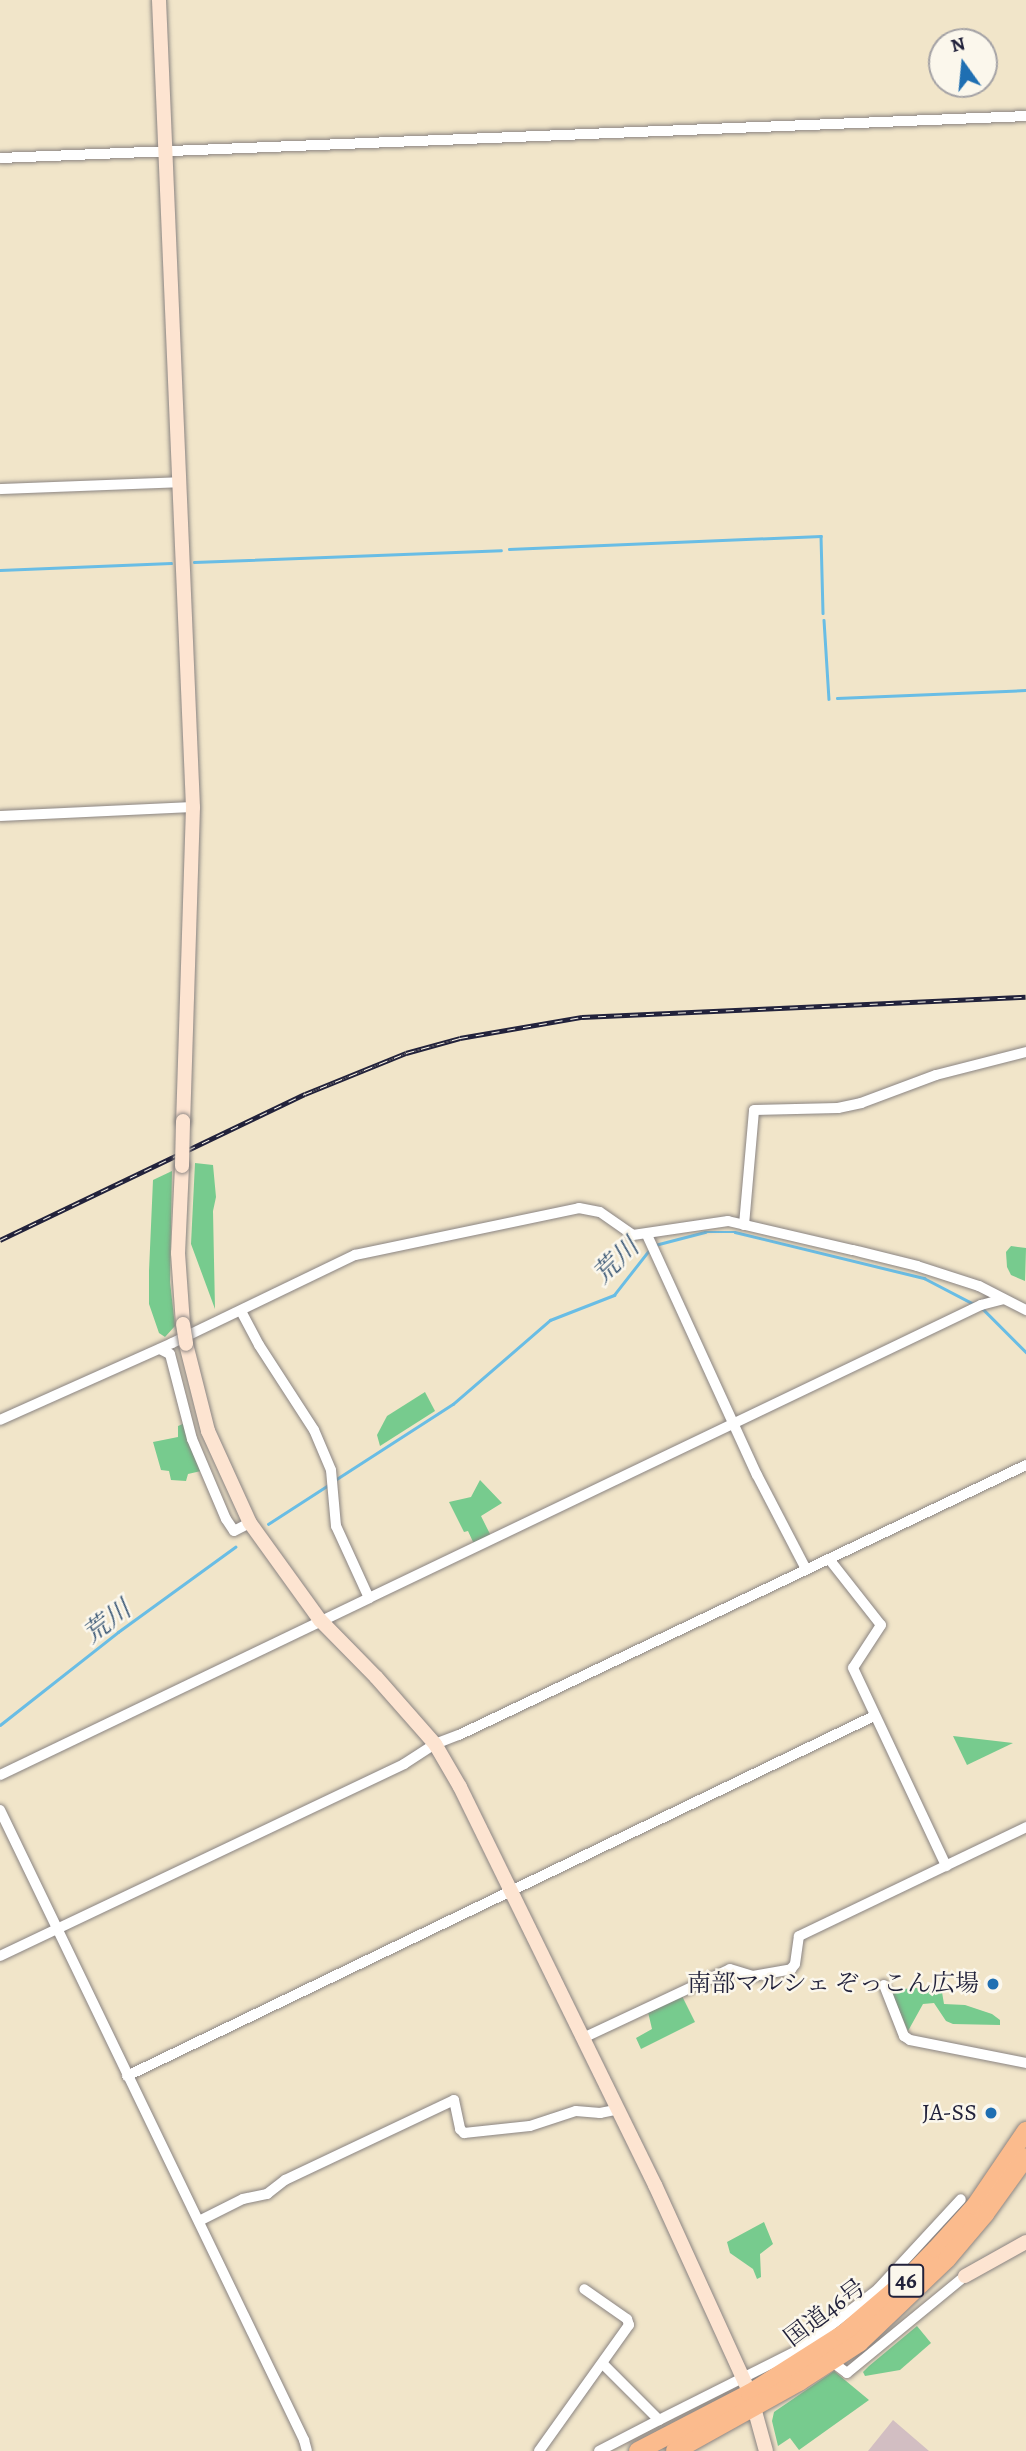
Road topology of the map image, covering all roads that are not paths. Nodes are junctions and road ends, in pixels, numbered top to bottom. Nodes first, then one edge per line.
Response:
1 (159, 0) edge
2 (1026, 116) edge
3 (166, 151) junction
4 (0, 158) edge
5 (180, 482) junction
6 (0, 489) edge
7 (193, 807) junction
8 (0, 816) edge
9 (1026, 1052) edge
10 (744, 1225) junction
11 (649, 1243) junction
12 (1003, 1299) junction
13 (1026, 1310) edge
14 (241, 1311) junction
15 (160, 1349) junction
16 (0, 1420) edge
17 (733, 1424) junction
18 (1026, 1465) edge
19 (250, 1523) junction
20 (829, 1559) junction
21 (806, 1569) junction
22 (369, 1598) junction
23 (320, 1620) junction
24 (874, 1716) junction
25 (435, 1744) junction
26 (0, 1775) edge
27 (0, 1810) edge
28 (1026, 1827) edge
29 (946, 1866) junction
30 (511, 1891) junction
31 (57, 1929) junction
32 (0, 1956) edge
33 (884, 1985) dead end
34 (583, 2038) junction
35 (1026, 2063) edge
36 (127, 2076) junction
37 (617, 2110) junction
38 (1026, 2130) edge
39 (1026, 2157) edge
40 (961, 2199) dead end
41 (199, 2221) junction
42 (1026, 2242) edge
43 (964, 2276) joint
44 (584, 2289) dead end
45 (831, 2361) junction
46 (603, 2364) junction
47 (742, 2376) junction
48 (753, 2400) junction
49 (659, 2420) junction
50 (307, 2451) edge
51 (539, 2451) edge
52 (599, 2451) edge
53 (638, 2451) edge
54 (675, 2451) edge
55 (766, 2451) edge

1 - 3 street
2 - 3 street
3 - 4 street
3 - 5 street
5 - 6 street
5 - 7 street
7 - 8 street
7 - 19 street, bridge
9 - 10 street
10 - 11 street
10 - 12 street
11 - 14 street
11 - 17 street
12 - 13 street
12 - 17 street
14 - 15 street
14 - 22 street
15 - 16 street
15 - 19 street
17 - 21 street
17 - 22 street
18 - 20 street
19 - 23 street
20 - 21 street
20 - 24 street
21 - 25 street
22 - 23 street
23 - 25 street
23 - 26 street
24 - 29 street
24 - 30 street
25 - 30 street
25 - 31 street
27 - 31 street
28 - 29 street
29 - 34 street
30 - 34 street
30 - 36 street
31 - 32 street
31 - 36 street
33 - 35 street
34 - 37 street
36 - 41 street
37 - 41 street
37 - 47 street
38 - 48 highway, 国道46号 / 46
39 - 45 highway, 国道46号 / 46
40 - 47 street
41 - 50 street
42 - 43 street
43 - 45 street
44 - 46 street
45 - 48 highway, 国道46号 / 46
46 - 49 street
46 - 51 street
47 - 48 street
47 - 49 street
48 - 53 highway, 国道46号 / 46
48 - 54 highway, 国道46号 / 46
48 - 55 street
49 - 52 street

